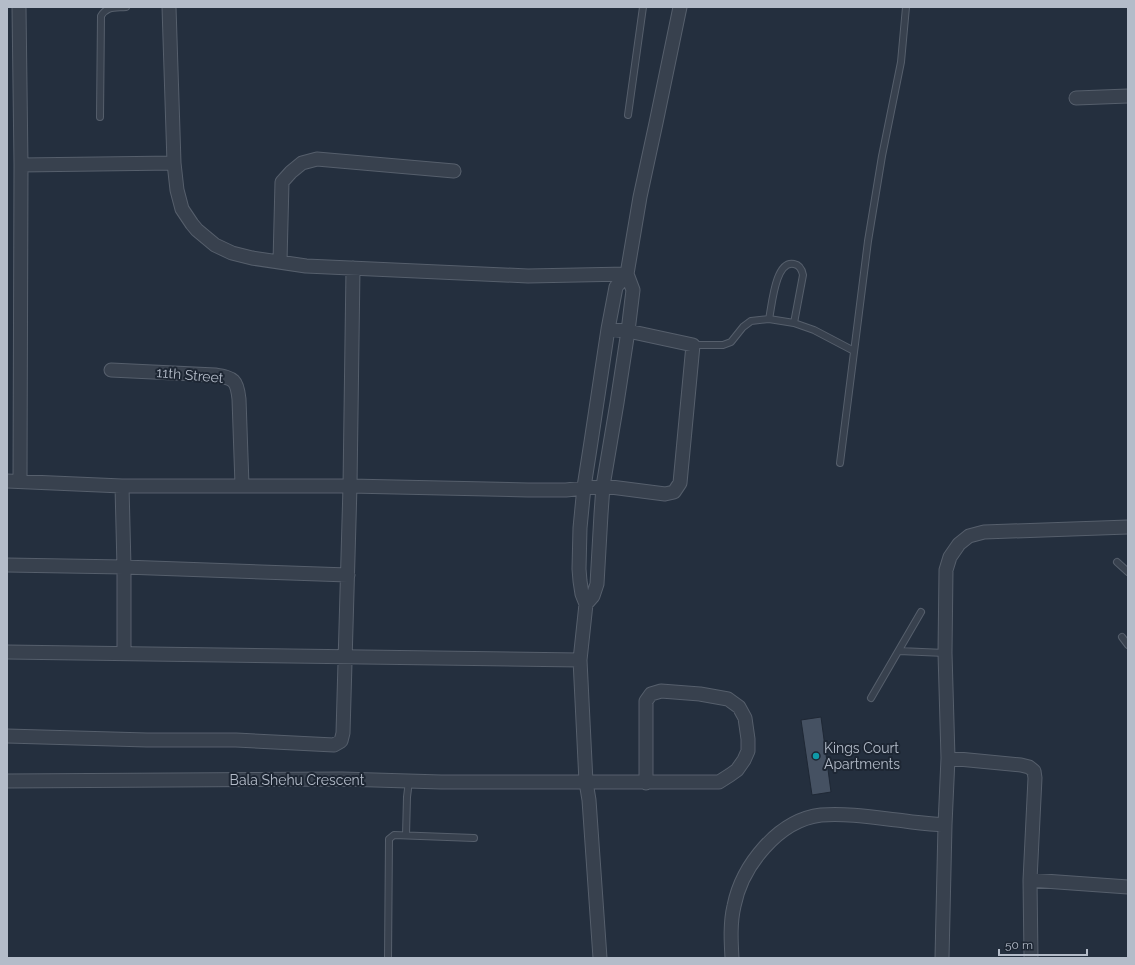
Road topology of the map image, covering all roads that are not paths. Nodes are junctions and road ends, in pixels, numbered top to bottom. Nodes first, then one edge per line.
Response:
1 (19, 7) edge
2 (126, 7) edge
3 (169, 7) edge
4 (643, 7) edge
5 (680, 7) edge
6 (906, 7) edge
7 (1128, 96) edge
8 (1076, 98) dead end
9 (628, 115) dead end
10 (100, 117) dead end
11 (174, 163) junction
12 (21, 165) junction
13 (454, 171) dead end
14 (280, 262) junction
15 (353, 268) junction
16 (627, 274) junction
17 (769, 319) junction
18 (794, 323) junction
19 (608, 329) junction
20 (628, 331) junction
21 (693, 345) junction
22 (854, 351) junction
23 (111, 370) dead end
24 (840, 463) dead end
25 (7, 481) edge
26 (20, 481) junction
27 (242, 485) junction
28 (122, 486) junction
29 (350, 486) junction
30 (603, 486) junction
31 (584, 487) junction
32 (1128, 527) edge
33 (1118, 562) dead end
34 (7, 565) edge
35 (124, 567) junction
36 (1128, 572) edge
37 (348, 575) junction
38 (586, 604) junction
39 (921, 612) dead end
40 (1122, 637) dead end
41 (1128, 644) edge
42 (898, 651) junction
43 (7, 652) edge
44 (945, 652) junction
45 (124, 654) junction
46 (345, 656) junction
47 (580, 660) junction
48 (871, 698) dead end
49 (7, 736) edge
50 (948, 758) junction
51 (7, 781) edge
52 (409, 781) junction
53 (586, 782) junction
54 (646, 783) junction
55 (945, 825) junction
56 (406, 835) junction
57 (474, 838) dead end
58 (1030, 880) junction
59 (1128, 887) edge
60 (388, 958) edge
61 (600, 958) edge
62 (732, 958) edge
63 (942, 958) edge
64 (1031, 958) edge

1 - 12 street
2 - 10 lane
3 - 11 street
4 - 9 lane
5 - 16 street
6 - 22 lane
7 - 8 street
11 - 12 street
11 - 14 street
12 - 26 street
13 - 14 street
14 - 15 street
15 - 16 street
15 - 29 street
16 - 19 street
16 - 20 street
17 - 18 lane
17 - 18 lane
17 - 21 lane
18 - 22 lane
19 - 20 street
19 - 31 street
20 - 21 street
20 - 30 street
21 - 30 street
22 - 24 lane
23 - 27 street, 11th Street
25 - 26 street
26 - 28 street
27 - 28 street
27 - 29 street
28 - 35 street
29 - 31 street
29 - 37 street
30 - 31 street
30 - 38 street
31 - 38 street
32 - 44 street
33 - 36 lane
34 - 35 street
35 - 37 street
35 - 45 street
37 - 46 street
38 - 47 street
39 - 42 lane
40 - 41 lane
42 - 44 lane
42 - 48 lane
43 - 45 street
44 - 50 street
45 - 46 street
46 - 47 street
46 - 49 street
47 - 53 street
50 - 55 street
50 - 58 street
51 - 52 street, Bala Shehu Crescent
52 - 53 street, Bala Shehu Crescent
52 - 56 lane
53 - 54 street, Bala Shehu Crescent
53 - 61 street
54 - 54 street
55 - 62 street
55 - 63 street
56 - 57 lane
56 - 60 lane
58 - 59 street
58 - 64 street

